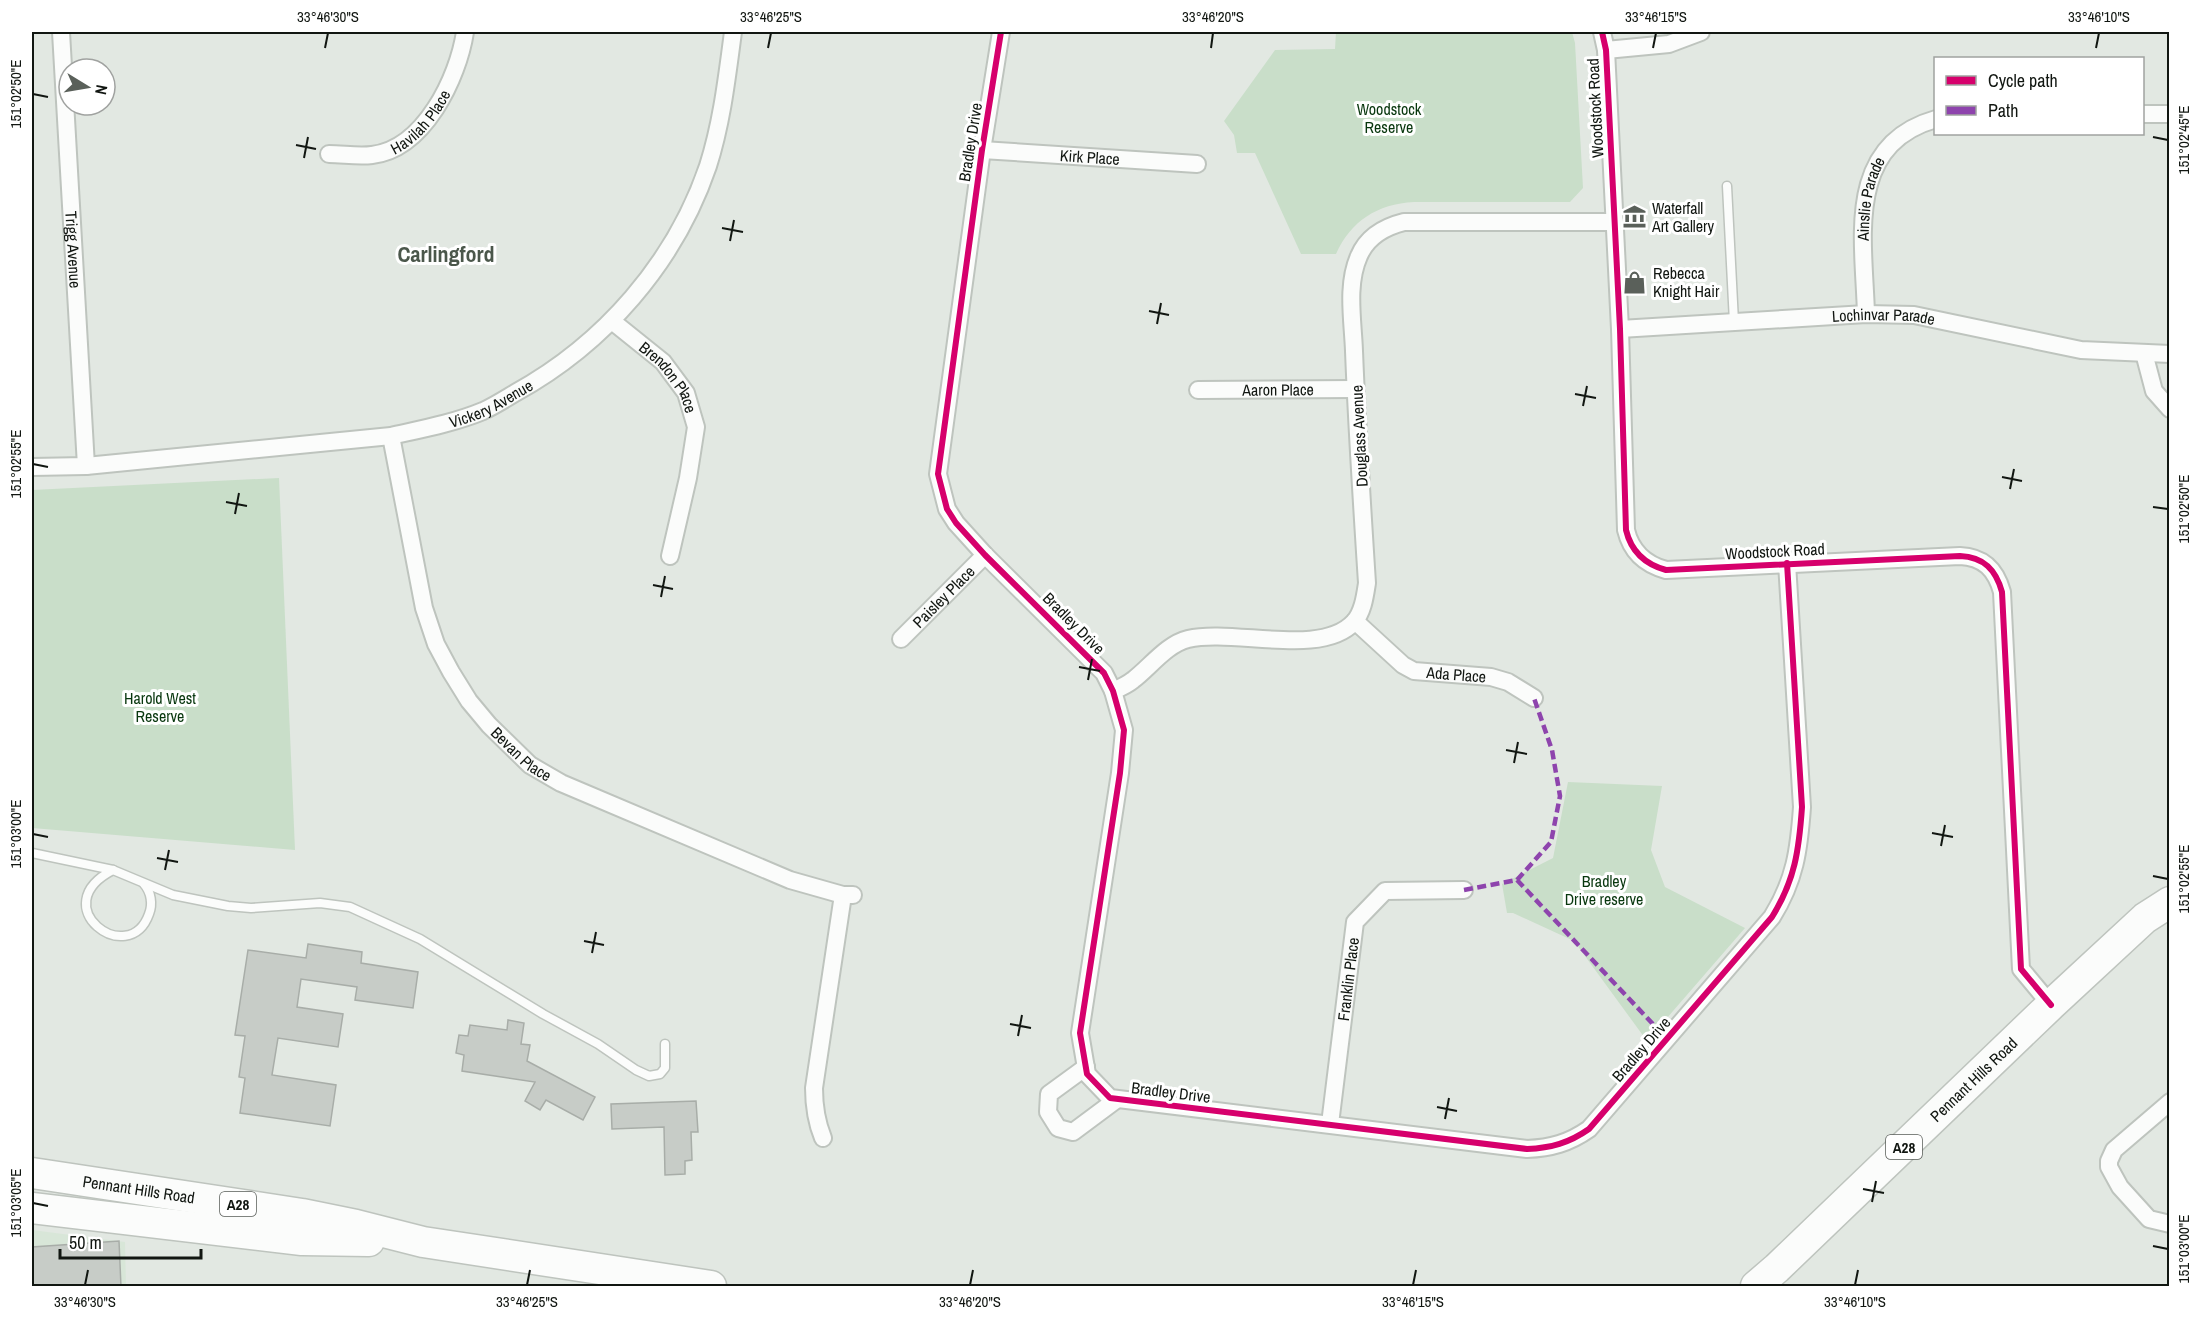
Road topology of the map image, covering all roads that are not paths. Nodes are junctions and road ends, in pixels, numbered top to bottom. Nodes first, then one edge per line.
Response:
1 (61, 32) edge
2 (465, 32) edge
3 (733, 32) edge
4 (1001, 32) edge
5 (1602, 32) edge
6 (1701, 32) edge
7 (1606, 50) junction
8 (2144, 114) edge
9 (2169, 114) edge
10 (1934, 118) edge
11 (982, 150) junction
12 (330, 154) dead end
13 (1197, 164) dead end
14 (1727, 186) dead end
15 (1615, 222) junction
16 (1866, 314) junction
17 (612, 321) junction
18 (1734, 322) junction
19 (1620, 329) junction
20 (2144, 353) junction
21 (2169, 354) edge
22 (1356, 389) junction
23 (1198, 390) dead end
24 (2169, 409) edge
25 (391, 436) junction
26 (86, 466) junction
27 (32, 467) edge
28 (985, 555) junction
29 (669, 556) dead end
30 (1787, 563) junction
31 (1355, 621) junction
32 (901, 639) dead end
33 (1113, 691) junction
34 (1534, 698) dead end
35 (32, 853) edge
36 (113, 870) junction
37 (141, 881) junction
38 (1464, 890) dead end
39 (2169, 902) edge
40 (2051, 1005) junction
41 (664, 1044) dead end
42 (1086, 1067) junction
43 (1116, 1100) junction
44 (2169, 1102) edge
45 (1330, 1124) junction
46 (823, 1138) dead end
47 (32, 1173) edge
48 (32, 1208) edge
49 (2169, 1224) edge
50 (423, 1242) junction
51 (711, 1287) edge
52 (1755, 1287) edge

1 - 26 street, Trigg Avenue
2 - 12 street, Havilah Place
3 - 17 street, Vickery Avenue
4 - 11 street, Bradley Drive
5 - 7 street, Woodstock Road
6 - 7 street
7 - 15 street, Woodstock Road
8 - 9 street
10 - 16 street, Ainslie Parade
11 - 13 street, Kirk Place
11 - 28 street, Bradley Drive
14 - 18 lane
15 - 19 street, Woodstock Road
15 - 22 street, Douglass Avenue
16 - 18 street, Lochinvar Parade
16 - 20 street, Lochinvar Parade
17 - 25 street, Vickery Avenue
17 - 29 street, Brendon Place
18 - 19 street, Lochinvar Parade
19 - 30 street, Woodstock Road
20 - 21 street, Lochinvar Parade
20 - 24 street
22 - 23 street, Aaron Place
22 - 31 street, Douglass Avenue
25 - 26 street, Vickery Avenue
25 - 46 street, Bevan Place
26 - 27 street, Vickery Avenue
28 - 32 street, Paisley Place
28 - 33 street, Bradley Drive
30 - 40 street, Woodstock Road
30 - 45 street, Bradley Drive
31 - 33 street
31 - 34 street, Ada Place
33 - 42 street, Bradley Drive
35 - 36 lane
36 - 37 lane
36 - 37 lane
37 - 41 lane
38 - 45 street, Franklin Place
39 - 40 highway, Pennant Hills Road / A28
40 - 52 highway, Pennant Hills Road / A28
42 - 43 street, Bradley Drive
42 - 43 street, Bradley Drive
43 - 45 street, Bradley Drive
44 - 49 street
47 - 50 highway, Pennant Hills Road / A28
48 - 50 highway, Pennant Hills Road / A28
50 - 51 highway, Pennant Hills Road / A28

